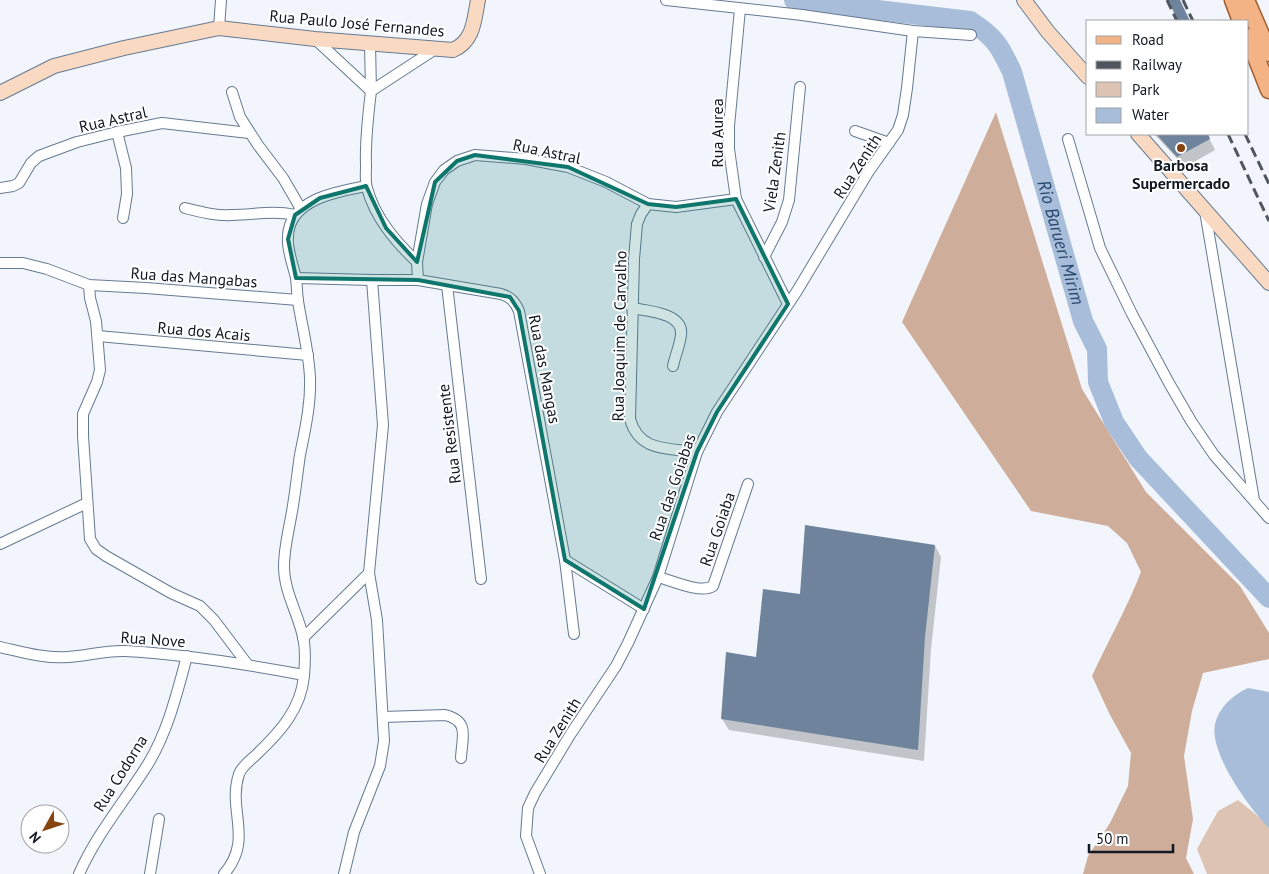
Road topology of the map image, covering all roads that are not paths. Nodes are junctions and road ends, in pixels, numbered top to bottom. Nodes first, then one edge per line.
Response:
1 (221, 0) edge
2 (478, 0) edge
3 (666, 0) edge
4 (1024, 0) edge
5 (1233, 0) edge
6 (1246, 0) edge
7 (740, 9) junction
8 (1241, 20) edge
9 (219, 28) junction
10 (913, 31) junction
11 (971, 35) dead end
12 (315, 39) junction
13 (1249, 40) edge
14 (370, 44) junction
15 (437, 48) junction
16 (1269, 53) edge
17 (1086, 76) edge
18 (800, 87) dead end
19 (1269, 90) edge
20 (371, 91) junction
21 (232, 92) dead end
22 (0, 93) edge
23 (855, 131) dead end
24 (117, 132) junction
25 (250, 133) junction
26 (1139, 135) edge
27 (1068, 139) dead end
28 (889, 143) junction
29 (366, 186) junction
30 (0, 188) edge
31 (736, 199) junction
32 (648, 204) junction
33 (185, 208) dead end
34 (1205, 208) junction
35 (298, 212) junction
36 (123, 218) dead end
37 (764, 257) junction
38 (417, 262) junction
39 (0, 264) edge
40 (296, 278) junction
41 (372, 280) junction
42 (418, 280) junction
43 (1269, 283) edge
44 (88, 285) junction
45 (447, 285) junction
46 (298, 300) junction
47 (788, 304) junction
48 (632, 308) junction
49 (98, 336) junction
50 (308, 355) junction
51 (672, 366) dead end
52 (697, 452) junction
53 (748, 484) dead end
54 (1254, 502) junction
55 (87, 503) junction
56 (1269, 518) edge
57 (0, 544) edge
58 (565, 560) junction
59 (369, 573) junction
60 (658, 577) junction
61 (481, 579) dead end
62 (644, 609) junction
63 (574, 634) dead end
64 (304, 638) junction
65 (0, 647) edge
66 (187, 656) junction
67 (248, 665) junction
68 (304, 675) junction
69 (383, 717) junction
70 (461, 758) dead end
71 (159, 819) dead end
72 (79, 874) edge
73 (150, 874) edge
74 (224, 874) edge
75 (344, 874) edge
76 (540, 874) edge

1 - 9 street
2 - 15 main road, Rua Paulo José Fernandes
3 - 7 street
4 - 17 main road
5 - 8 main road
6 - 16 main road
7 - 10 street
7 - 31 street, Rua Aurea
9 - 12 main road, Rua Paulo José Fernandes
9 - 22 main road, Rua Paulo José Fernandes
10 - 11 street
10 - 28 street, Rua Zenith
12 - 14 main road, Rua Paulo José Fernandes
12 - 20 street
13 - 19 main road
14 - 15 main road, Rua Paulo José Fernandes
14 - 20 street
15 - 20 street
18 - 37 street, Viela Zenith
20 - 29 street
21 - 25 street
23 - 28 street
24 - 25 street, Rua Astral
24 - 30 street, Rua Astral
24 - 36 street
25 - 35 street
26 - 34 main road
27 - 54 street
28 - 47 street, Rua Zenith
29 - 35 street
29 - 38 street
31 - 32 street, Rua Astral
31 - 37 street, Rua Aurea
32 - 38 street, Rua Astral
32 - 48 street, Rua Joaquim de Carvalho
33 - 35 street
34 - 43 main road
34 - 54 street
35 - 40 street
37 - 47 street, Rua Aurea
38 - 42 street, Rua Astral
39 - 44 street, Rua das Mangabas
40 - 41 street, Rua das Mangas
40 - 46 street
41 - 42 street, Rua das Mangas
41 - 59 street
42 - 45 street, Rua das Mangas
44 - 46 street, Rua das Mangabas
44 - 49 street
45 - 58 street, Rua das Mangas
45 - 61 street, Rua Resistente
46 - 50 street
47 - 52 street, Rua das Goiabas
48 - 51 street
48 - 52 street, Rua Joaquim de Carvalho
49 - 50 street, Rua dos Acais
49 - 55 street
50 - 64 street
52 - 60 street, Rua das Goiabas
53 - 60 street, Rua Goiaba
54 - 56 street
55 - 57 street
55 - 67 street
58 - 62 street
58 - 63 street, Rua das Mangas
59 - 64 street
59 - 69 street
60 - 62 street, Rua das Goiabas
62 - 76 street, Rua Zenith
64 - 68 street
65 - 66 street, Rua Nove
66 - 67 street, Rua Nove
66 - 72 street, Rua Codorna
67 - 68 street, Rua Nove
68 - 74 street
69 - 70 street
69 - 75 street
71 - 73 street

